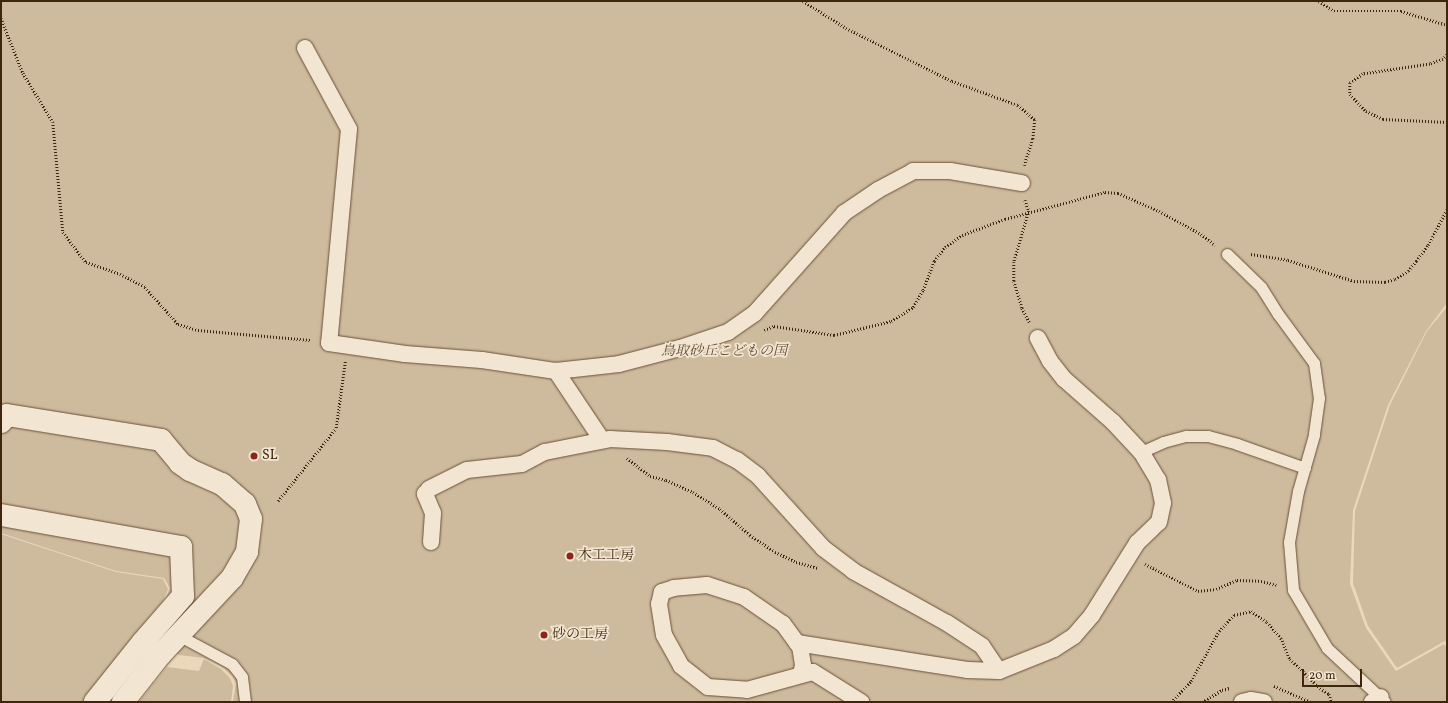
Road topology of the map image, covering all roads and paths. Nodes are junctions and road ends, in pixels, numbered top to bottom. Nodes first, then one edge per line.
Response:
1 (804, 1) edge
2 (1319, 1) edge
3 (1, 18) edge
4 (1447, 25) edge
5 (305, 48) dead end
6 (1447, 55) edge
7 (1447, 122) edge
8 (1022, 183) junction
9 (1447, 210) edge
10 (1028, 213) junction
11 (1227, 254) junction
12 (758, 333) dead end
13 (1038, 338) joint
14 (329, 342) junction
15 (347, 345) junction
16 (556, 371) junction
17 (1, 422) edge
18 (602, 440) junction
19 (1141, 452) junction
20 (1305, 468) junction
21 (278, 501) dead end
22 (1, 515) edge
23 (431, 542) dead end
24 (1128, 556) junction
25 (843, 563) junction
26 (1293, 590) junction
27 (178, 635) junction
28 (797, 643) junction
29 (999, 670) junction
30 (801, 674) junction
31 (1271, 685) dead end
32 (1235, 687) dead end
33 (1379, 700) edge
34 (95, 702) edge
35 (123, 702) edge
36 (245, 702) edge
37 (861, 702) edge
38 (1171, 702) edge
39 (1202, 702) edge
40 (1242, 702) edge
41 (1264, 702) edge
42 (1311, 702) edge
43 (1332, 702) edge

1 - 8 path
2 - 4 path
3 - 14 path
5 - 14 street
6 - 7 path
8 - 10 path
8 - 16 street
9 - 11 path
10 - 11 path
10 - 12 path
10 - 13 path
11 - 20 lane
13 - 19 street
14 - 15 street
15 - 16 street
15 - 21 path
16 - 18 street
17 - 27 street
18 - 23 street
18 - 25 path
18 - 25 street
19 - 20 lane
19 - 24 street
20 - 26 lane
22 - 34 street
24 - 26 path
24 - 29 street
25 - 29 street
26 - 33 lane
27 - 35 street
27 - 36 lane
28 - 29 street
28 - 30 street
28 - 30 street
30 - 37 street
31 - 42 path
32 - 39 path
38 - 43 path
40 - 41 street

